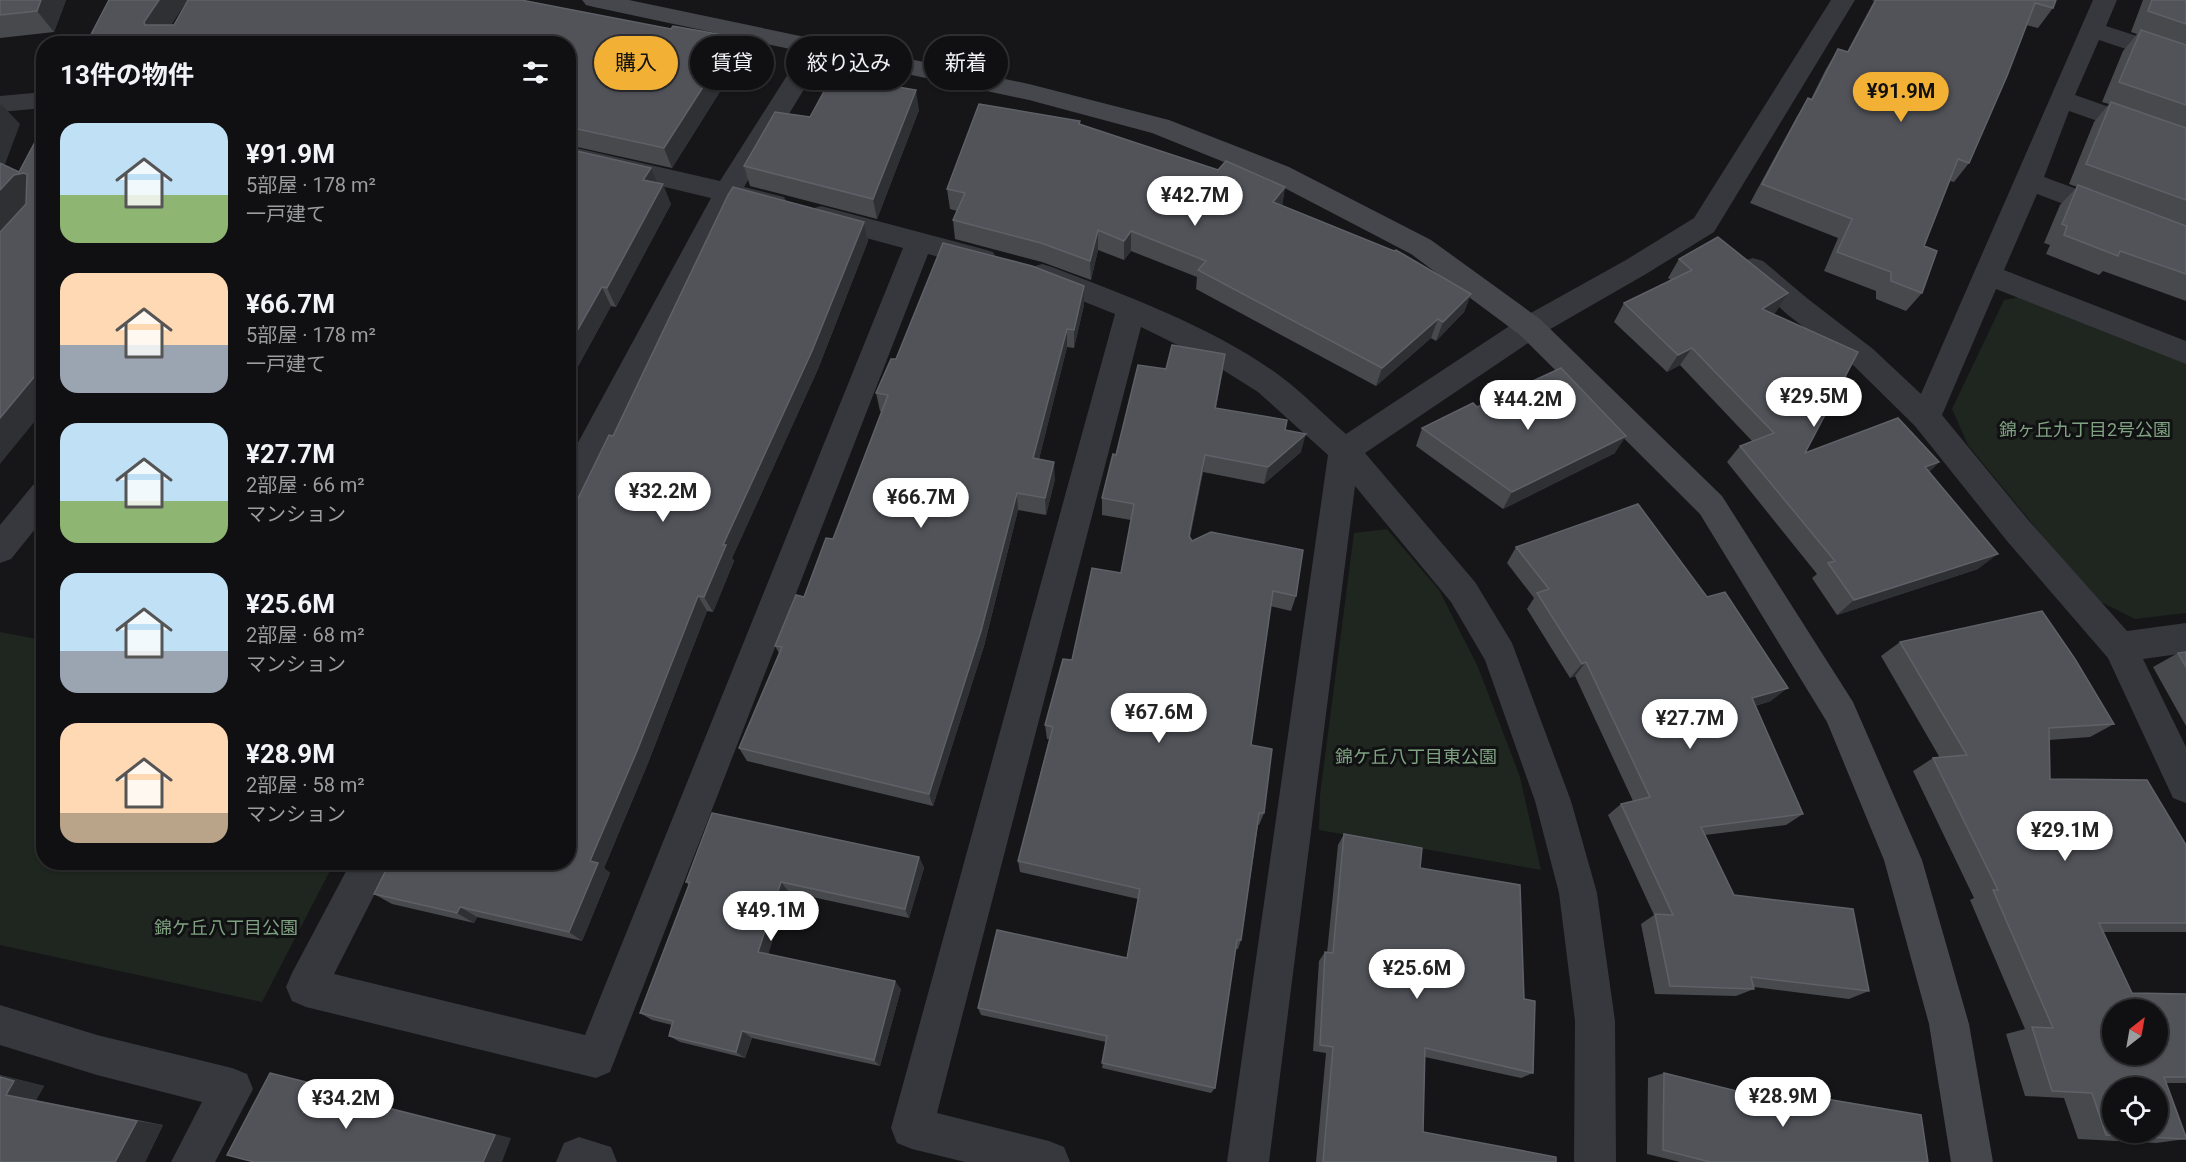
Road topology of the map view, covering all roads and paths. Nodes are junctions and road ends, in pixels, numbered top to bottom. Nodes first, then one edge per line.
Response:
1 (594, 0) edge
2 (1843, 0) edge
3 (2105, 0) edge
4 (2091, 29) junction
5 (786, 39) edge
6 (2186, 61) edge
7 (912, 66) edge
8 (791, 90) edge
9 (2061, 99) junction
10 (36, 101) edge
11 (0, 104) edge
12 (2186, 143) edge
13 (576, 157) edge
14 (2029, 181) junction
15 (727, 192) junction
16 (1718, 238) junction
17 (2186, 240) edge
18 (919, 242) junction
19 (1987, 274) junction
20 (1131, 309) junction
21 (1530, 327) junction
22 (2186, 353) edge
23 (1926, 417) junction
24 (1344, 451) junction
25 (576, 477) edge
26 (36, 504) edge
27 (0, 549) edge
28 (2186, 638) edge
29 (2120, 647) junction
30 (2186, 786) edge
31 (368, 870) edge
32 (0, 1025) edge
33 (192, 1162) edge
34 (577, 1162) edge
35 (596, 1162) edge
36 (1049, 1162) edge
37 (1248, 1162) edge
38 (1595, 1162) edge
39 (1972, 1162) edge

1 - 5 street
2 - 16 street
3 - 4 street
4 - 6 street
4 - 9 street
7 - 21 street
8 - 15 street
9 - 12 street
9 - 14 street
10 - 11 street
13 - 15 street
14 - 17 street
14 - 19 street
15 - 18 street
15 - 25 street
16 - 21 street
16 - 23 street
18 - 20 street
18 - 31 street
19 - 22 street
19 - 23 street
20 - 24 street
20 - 36 street
21 - 24 street
21 - 39 street
23 - 29 street
24 - 37 street
24 - 38 street
26 - 27 street
28 - 29 street
29 - 30 street
32 - 33 street
34 - 35 street

